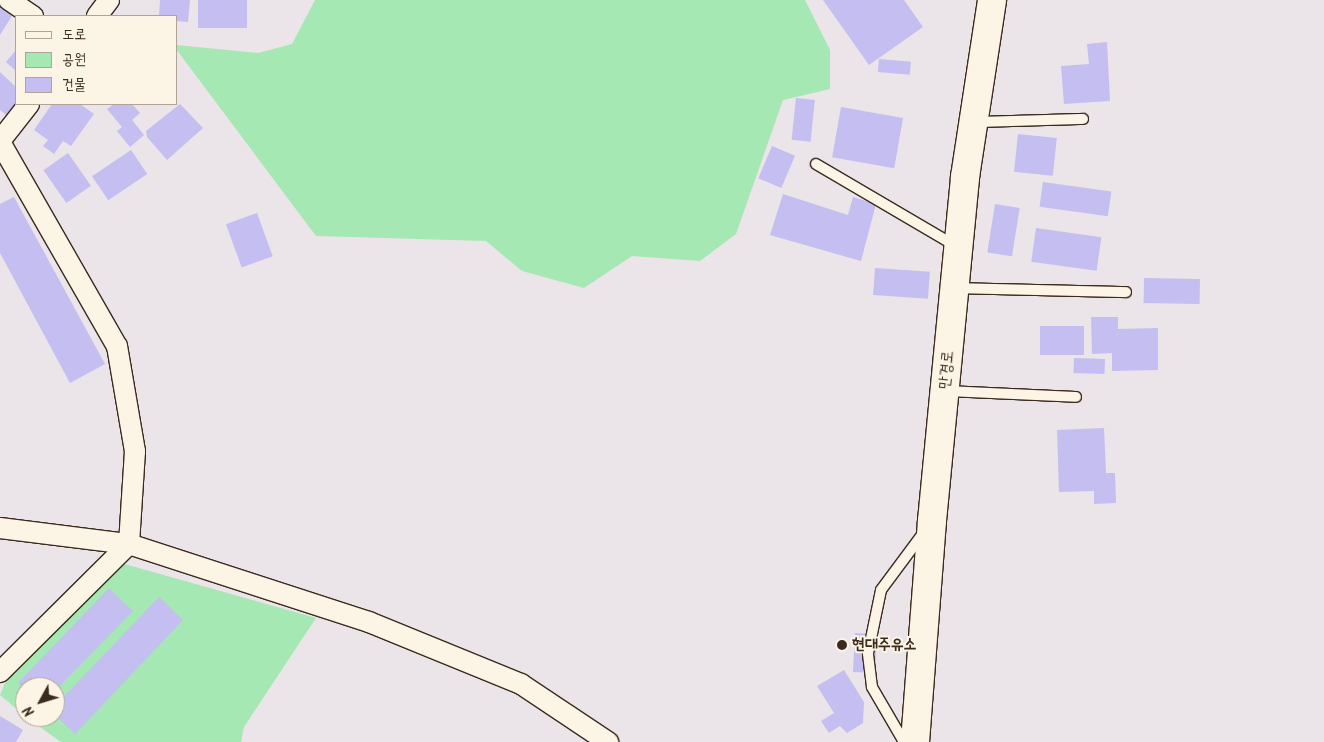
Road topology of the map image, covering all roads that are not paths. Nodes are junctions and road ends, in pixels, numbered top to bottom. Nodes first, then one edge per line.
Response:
1 (9, 0) edge
2 (109, 0) edge
3 (992, 0) edge
4 (32, 15) edge
5 (98, 15) edge
6 (28, 105) edge
7 (1083, 119) dead end
8 (974, 122) junction
9 (0, 141) edge
10 (816, 164) dead end
11 (959, 248) junction
12 (956, 288) junction
13 (1126, 292) dead end
14 (945, 390) junction
15 (1076, 397) dead end
16 (932, 521) junction
17 (0, 528) edge
18 (129, 544) junction
19 (0, 672) edge
20 (608, 742) edge
21 (904, 742) edge
22 (915, 742) edge

1 - 4 street
2 - 5 street
3 - 8 street, 만경로
6 - 9 street
7 - 8 lane
8 - 11 street, 만경로
9 - 18 street
10 - 11 lane
11 - 12 street, 만경로
12 - 13 lane
12 - 14 street, 만경로
14 - 15 lane
14 - 16 street, 만경로
16 - 21 lane
16 - 22 street, 만경로
17 - 18 street
18 - 19 street
18 - 20 street

